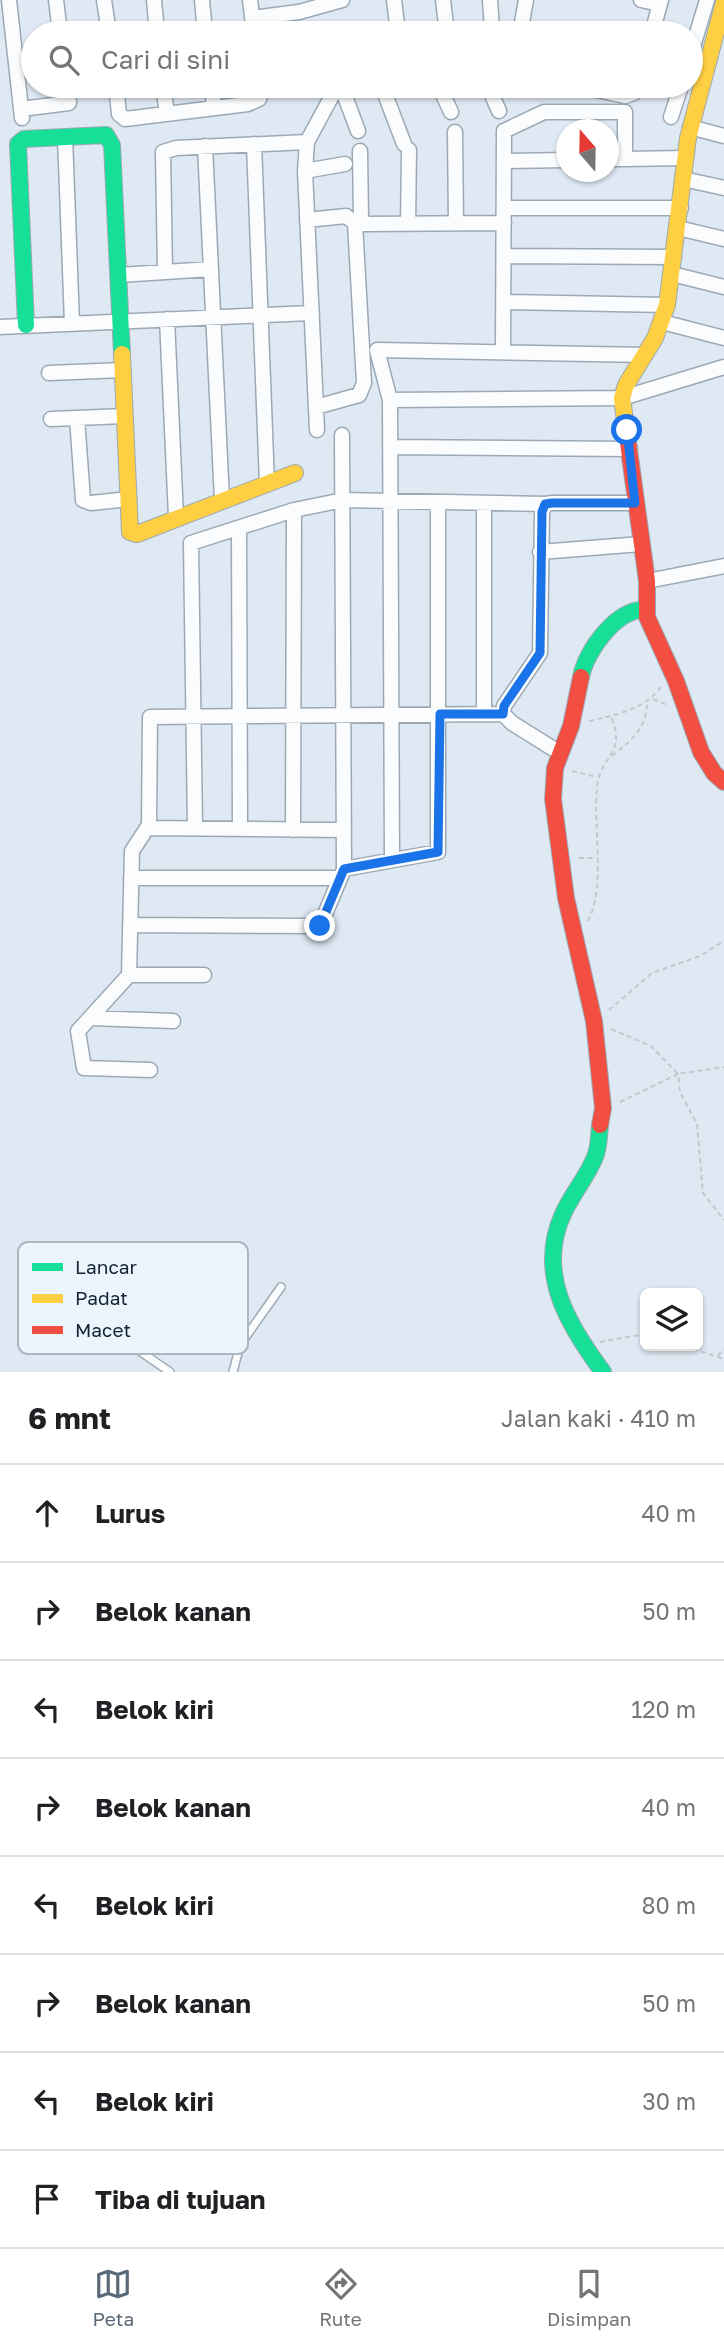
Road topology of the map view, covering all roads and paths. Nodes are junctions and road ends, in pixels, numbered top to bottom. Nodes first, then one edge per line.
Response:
1 (9, 0) edge
2 (56, 0) edge
3 (104, 0) edge
4 (153, 0) edge
5 (202, 0) edge
6 (250, 0) edge
7 (342, 0) edge
8 (394, 0) edge
9 (443, 0) edge
10 (491, 0) edge
11 (526, 0) edge
12 (641, 0) edge
13 (707, 0) edge
14 (0, 1) edge
15 (660, 2) edge
16 (724, 2) edge
17 (298, 6) edge
18 (252, 18) junction
19 (59, 21) edge
20 (107, 21) edge
21 (156, 21) edge
22 (204, 21) edge
23 (252, 21) edge
24 (397, 21) edge
25 (446, 21) edge
26 (493, 21) edge
27 (522, 21) edge
28 (655, 21) edge
29 (701, 21) edge
30 (703, 79) edge
31 (68, 98) edge
32 (118, 98) edge
33 (165, 98) edge
34 (213, 98) edge
35 (259, 98) edge
36 (334, 98) edge
37 (342, 98) edge
38 (387, 98) edge
39 (445, 98) edge
40 (493, 98) edge
41 (677, 98) edge
42 (698, 98) edge
43 (214, 108) junction
44 (499, 111) dead end
45 (451, 112) dead end
46 (167, 114) junction
47 (671, 117) dead end
48 (314, 127) junction
49 (690, 127) junction
50 (331, 128) dead end
51 (358, 131) dead end
52 (455, 132) dead end
53 (724, 136) edge
54 (65, 137) junction
55 (307, 142) junction
56 (254, 145) junction
57 (205, 146) junction
58 (360, 152) dead end
59 (685, 158) junction
60 (619, 159) edge
61 (625, 159) junction
62 (556, 160) edge
63 (504, 161) junction
64 (345, 164) dead end
65 (305, 171) junction
66 (683, 179) junction
67 (724, 188) edge
68 (681, 208) junction
69 (503, 215) junction
70 (307, 220) junction
71 (456, 223) junction
72 (408, 224) junction
73 (678, 228) junction
74 (724, 240) edge
75 (503, 256) junction
76 (674, 257) junction
77 (211, 269) junction
78 (164, 272) junction
79 (672, 274) junction
80 (119, 275) junction
81 (724, 287) edge
82 (503, 302) junction
83 (667, 305) junction
84 (312, 313) junction
85 (260, 315) junction
86 (214, 317) junction
87 (167, 319) junction
88 (121, 321) junction
89 (662, 322) junction
90 (72, 323) junction
91 (26, 326) junction
92 (0, 327) edge
93 (724, 338) edge
94 (503, 352) junction
95 (645, 355) junction
96 (724, 367) edge
97 (123, 370) junction
98 (49, 373) dead end
99 (622, 398) junction
100 (390, 400) junction
101 (316, 407) junction
102 (125, 416) junction
103 (77, 418) junction
104 (51, 419) dead end
105 (317, 430) dead end
106 (342, 435) dead end
107 (391, 447) junction
108 (630, 449) junction
109 (295, 473) dead end
110 (267, 484) junction
111 (129, 499) junction
112 (222, 500) junction
113 (343, 500) junction
114 (392, 501) junction
115 (438, 502) junction
116 (484, 503) junction
117 (635, 503) junction
118 (545, 504) junction
119 (294, 510) junction
120 (176, 517) junction
121 (239, 528) junction
122 (641, 544) junction
123 (540, 552) junction
124 (724, 566) edge
125 (647, 581) junction
126 (647, 610) junction
127 (671, 673) junction
128 (647, 701) junction
129 (440, 714) junction
130 (484, 714) junction
131 (503, 714) junction
132 (344, 715) junction
133 (391, 715) junction
134 (195, 716) junction
135 (240, 716) junction
136 (292, 716) junction
137 (611, 717) junction
138 (571, 726) junction
139 (611, 757) junction
140 (557, 760) junction
141 (598, 777) junction
142 (724, 782) edge
143 (147, 828) junction
144 (195, 828) junction
145 (240, 829) junction
146 (293, 830) junction
147 (344, 830) junction
148 (560, 857) junction
149 (596, 858) junction
150 (392, 860) junction
151 (342, 874) junction
152 (131, 878) junction
153 (586, 923) dead end
154 (130, 925) junction
155 (724, 941) edge
156 (129, 975) junction
157 (204, 975) dead end
158 (90, 1018) junction
159 (173, 1021) dead end
160 (594, 1021) junction
161 (724, 1067) edge
162 (150, 1070) dead end
163 (678, 1074) junction
164 (603, 1108) junction
165 (724, 1220) edge
166 (281, 1287) dead end
167 (248, 1334) edge
168 (640, 1334) edge
169 (582, 1348) junction
170 (724, 1349) edge
171 (702, 1351) edge
172 (144, 1354) edge
173 (238, 1354) edge
174 (718, 1356) junction
175 (724, 1360) edge
176 (170, 1372) edge
177 (233, 1372) edge
178 (603, 1372) edge

1 - 14 street
1 - 31 street
2 - 19 street
3 - 20 street
4 - 21 street
5 - 22 street
6 - 18 street
7 - 17 street
8 - 24 street
9 - 25 street
10 - 26 street
11 - 27 street
12 - 15 street
13 - 29 street
15 - 28 street
16 - 30 street
17 - 18 street
18 - 23 street
32 - 46 street
33 - 46 street
34 - 43 street
35 - 43 street
36 - 48 street
37 - 51 street
38 - 72 street
39 - 45 street
40 - 44 street
41 - 47 street
42 - 49 street
43 - 46 street
48 - 50 street
48 - 55 street
49 - 53 street
49 - 59 street
52 - 71 street
54 - 80 street
54 - 90 street
54 - 91 street
55 - 56 street
55 - 65 street
56 - 57 street
56 - 85 street
57 - 77 street
57 - 78 street
58 - 72 street
59 - 61 street
59 - 66 street
60 - 61 street
61 - 63 street
62 - 63 street
63 - 69 street
64 - 65 street
65 - 70 street
66 - 67 street
66 - 68 street
68 - 69 street
68 - 73 street
69 - 71 street
69 - 75 street
70 - 84 street
70 - 101 street
71 - 72 street
73 - 74 street
73 - 76 street
75 - 76 street
75 - 82 street
76 - 79 street
77 - 78 street
77 - 86 street
78 - 80 street
79 - 81 street
79 - 83 street
80 - 88 street
82 - 83 street
82 - 94 street
83 - 89 street
84 - 85 street
84 - 101 street
85 - 86 street
85 - 110 street
86 - 87 street
86 - 112 street
87 - 88 street
87 - 120 street
88 - 90 street
88 - 97 street
89 - 93 street
89 - 95 street
90 - 91 street
91 - 92 street
94 - 95 street
94 - 100 street
95 - 99 street
96 - 99 street
97 - 98 street
97 - 102 street
99 - 100 street
99 - 108 street
100 - 107 street
101 - 105 street
102 - 103 street
102 - 111 street
103 - 104 street
103 - 111 street
106 - 113 street
107 - 108 street
107 - 114 street
108 - 117 street
109 - 110 street
110 - 112 street
111 - 120 street
112 - 120 street
113 - 114 street
113 - 119 street
113 - 132 street
114 - 115 street
114 - 133 street
115 - 116 street
115 - 129 street
116 - 118 street
116 - 130 street
117 - 118 street
117 - 122 street
118 - 123 street
119 - 121 street
119 - 136 street
121 - 134 street
121 - 135 street
122 - 123 street
122 - 125 street
123 - 131 street
124 - 125 street
125 - 126 street
126 - 127 street
126 - 138 street
127 - 128 path
127 - 142 street
128 - 137 path
128 - 139 path
129 - 130 street
129 - 133 street
129 - 150 street
130 - 131 street
131 - 140 street
132 - 133 street
132 - 136 street
132 - 147 street
133 - 150 street
134 - 135 street
134 - 143 street
134 - 144 street
135 - 136 street
135 - 145 street
136 - 146 street
137 - 138 path
137 - 139 path
138 - 140 street
139 - 141 path
140 - 141 path
140 - 148 street
141 - 149 path
143 - 144 street
143 - 152 street
144 - 145 street
145 - 146 street
146 - 147 street
147 - 151 street
148 - 149 path
148 - 160 street
149 - 153 path
150 - 151 street
151 - 152 street
151 - 154 street
152 - 154 street
154 - 156 street
155 - 160 path
156 - 157 street
156 - 158 street
158 - 159 street
158 - 162 street
160 - 163 path
160 - 164 street
161 - 163 path
163 - 164 path
163 - 165 path
164 - 169 street
166 - 167 lane
168 - 169 path
169 - 178 street
170 - 174 path
171 - 174 path
172 - 176 lane
173 - 177 lane
174 - 175 path

